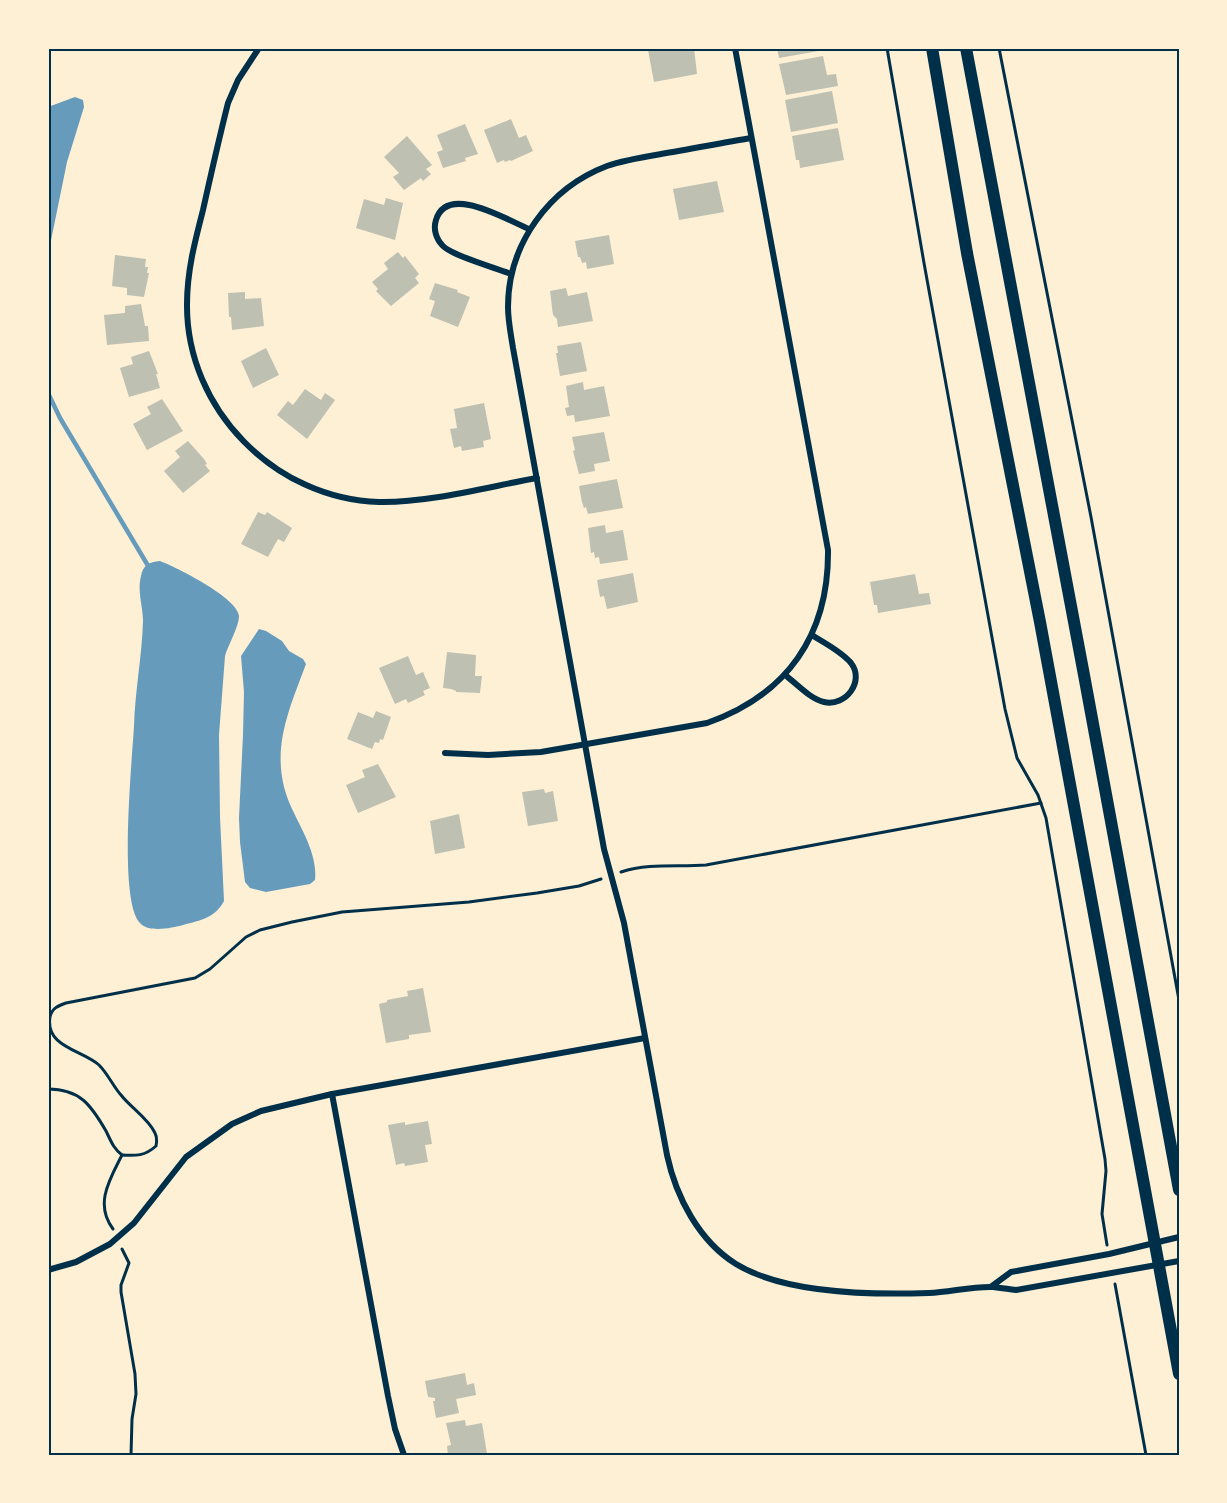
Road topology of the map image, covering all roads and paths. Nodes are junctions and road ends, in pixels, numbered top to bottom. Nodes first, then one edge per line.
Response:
1 (259, 48) edge
2 (735, 48) edge
3 (887, 48) edge
4 (932, 48) edge
5 (966, 48) edge
6 (999, 48) edge
7 (751, 138) junction
8 (530, 229) junction
9 (511, 274) junction
10 (537, 478) junction
11 (812, 634) junction
12 (785, 675) junction
13 (585, 746) junction
14 (445, 753) dead end
15 (1041, 803) junction
16 (631, 869) dead end
17 (600, 880) dead end
18 (1179, 1000) edge
19 (645, 1038) junction
20 (48, 1089) edge
21 (332, 1094) junction
22 (122, 1155) junction
23 (1179, 1190) edge
24 (108, 1222) dead end
25 (1179, 1237) edge
26 (1107, 1243) dead end
27 (1156, 1243) junction
28 (127, 1256) dead end
29 (1179, 1261) edge
30 (1160, 1265) junction
31 (48, 1270) edge
32 (991, 1287) junction
33 (1115, 1288) dead end
34 (1179, 1374) edge
35 (131, 1455) edge
36 (404, 1455) edge
37 (1146, 1455) edge

1 - 10 street
2 - 7 street
3 - 15 path
4 - 27 main road
5 - 23 main road
6 - 18 path
7 - 8 street
7 - 11 street
8 - 9 street
8 - 9 street
9 - 10 street
10 - 13 street
11 - 12 street
11 - 12 street
12 - 13 street
13 - 14 street
13 - 19 street
15 - 16 path
15 - 26 path
17 - 22 path
19 - 21 street
19 - 32 street
20 - 22 path
21 - 31 street
21 - 36 street
22 - 24 path
25 - 27 street
27 - 30 main road
27 - 32 street
28 - 35 path
29 - 30 street
30 - 32 street
30 - 34 main road
33 - 37 path

